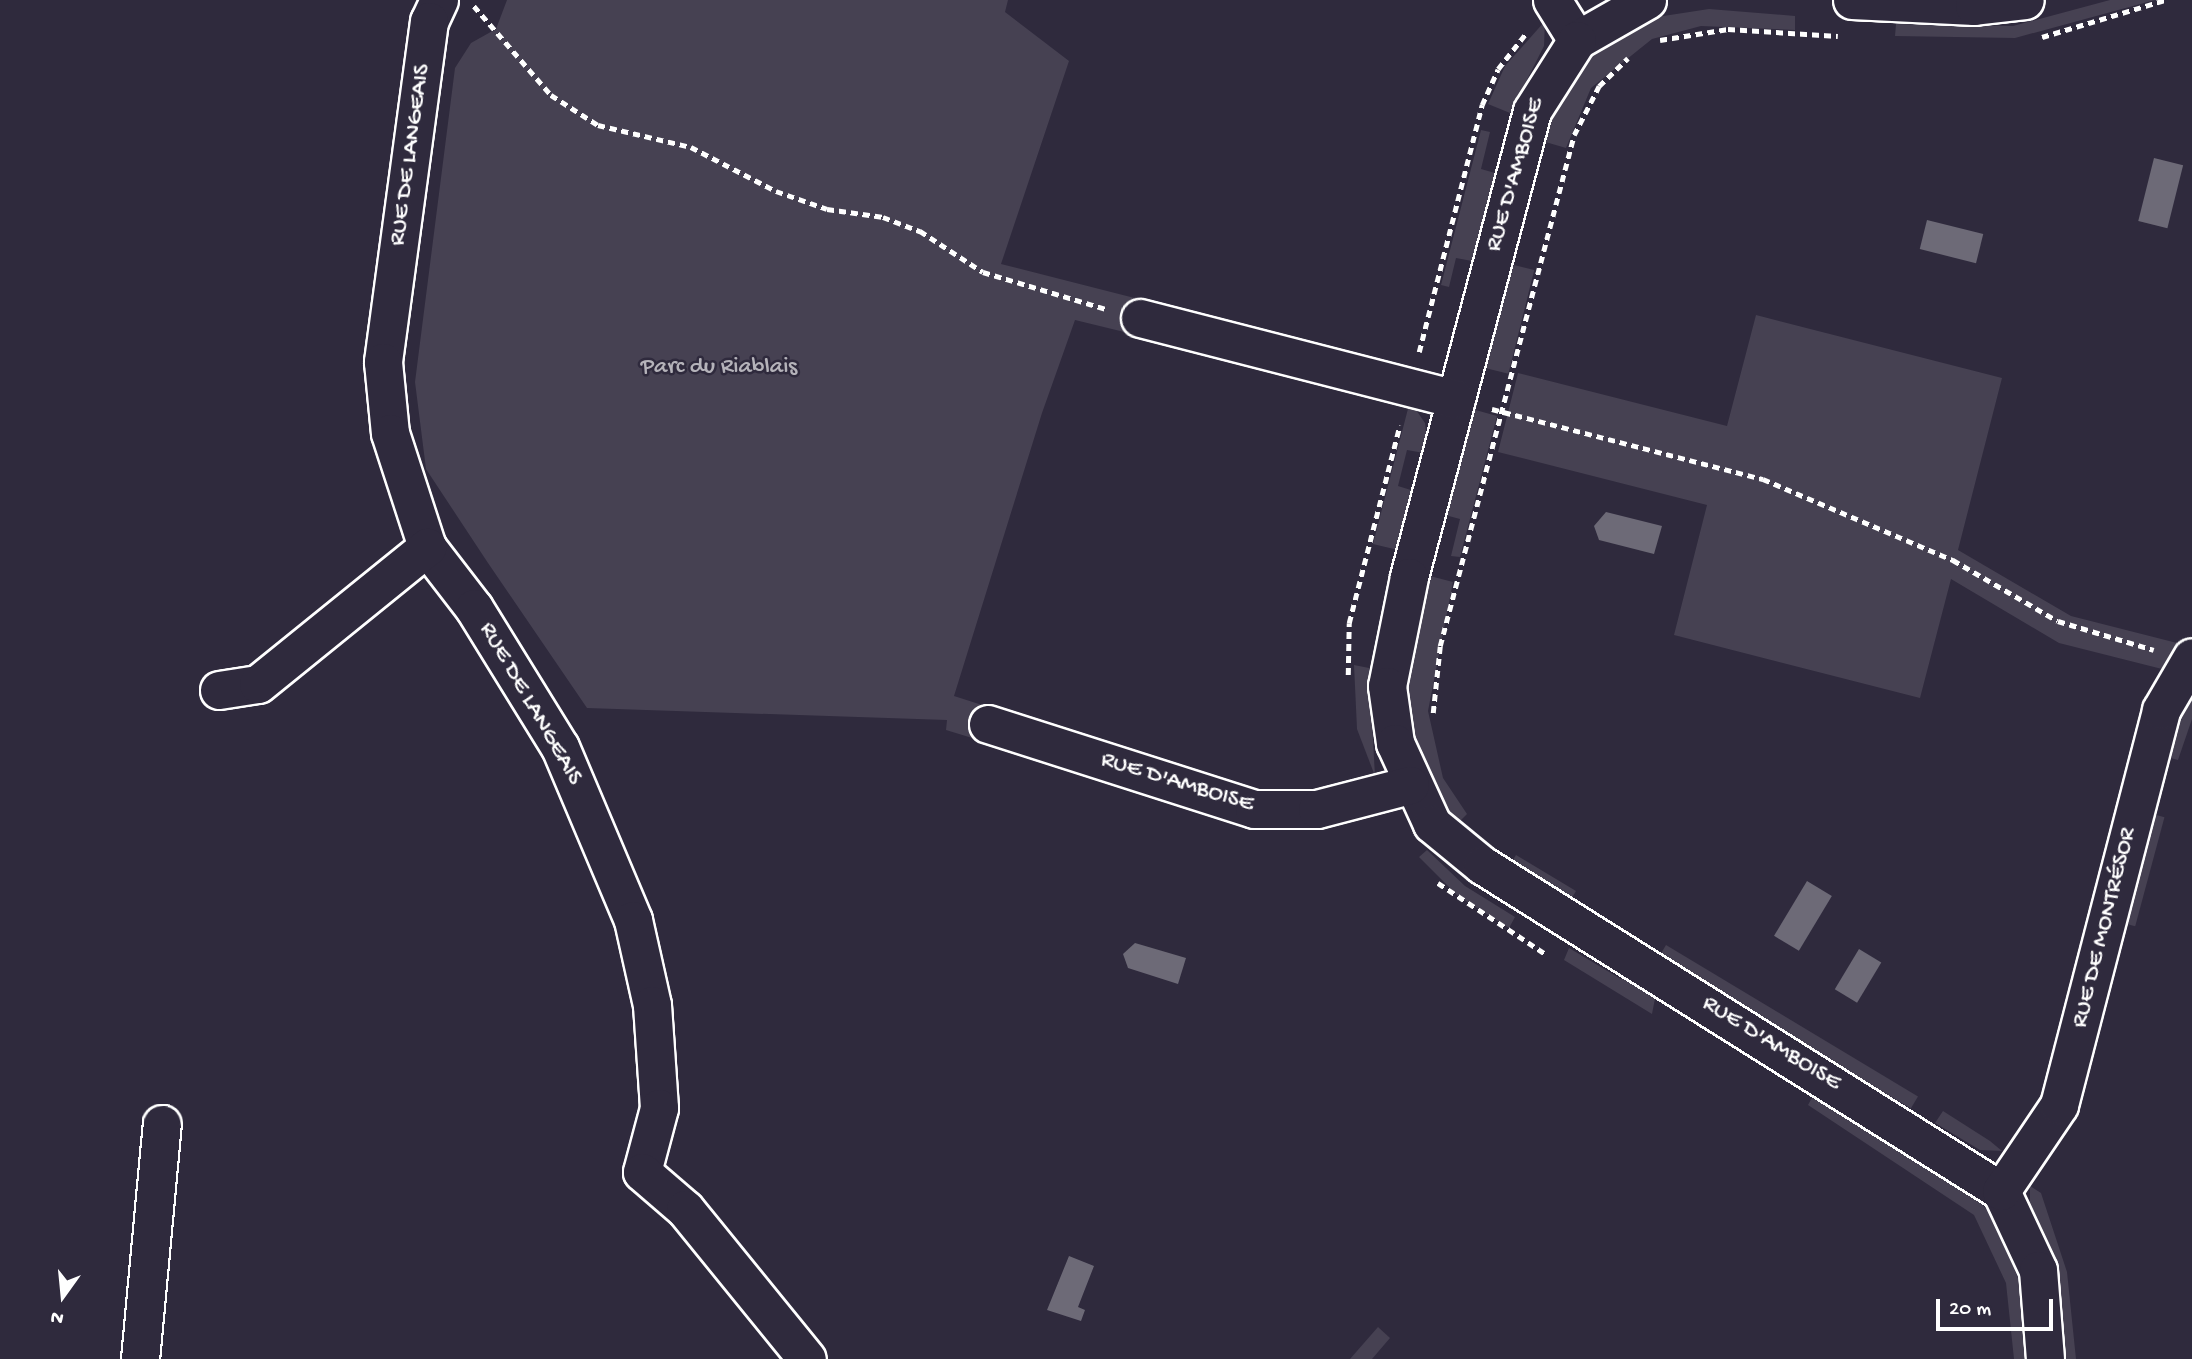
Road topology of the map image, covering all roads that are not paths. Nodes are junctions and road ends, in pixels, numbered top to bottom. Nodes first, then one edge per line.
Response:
1 (439, 0) edge
2 (1647, 0) edge
3 (1852, 0) edge
4 (2025, 0) edge
5 (1553, 3) edge
6 (1577, 40) junction
7 (1140, 318) road end
8 (1456, 399) junction
9 (427, 547) junction
10 (2191, 659) edge
11 (219, 690) dead end
12 (988, 724) dead end
13 (1410, 785) junction
14 (162, 1124) dead end
15 (2001, 1191) junction
16 (140, 1359) edge
17 (807, 1359) edge
18 (2045, 1359) edge

1 - 9 street, RUE DE LANGEAIS
2 - 6 street, RUE D'AMBOISE
3 - 4 street
5 - 6 street
6 - 8 street, RUE D'AMBOISE
7 - 8 street
8 - 13 street, RUE D'AMBOISE
9 - 11 street
9 - 17 street, RUE DE LANGEAIS
10 - 15 street, RUE DE MONTRÉSOR
12 - 13 street, RUE D'AMBOISE
13 - 15 street, RUE D'AMBOISE
14 - 16 street
15 - 18 street

